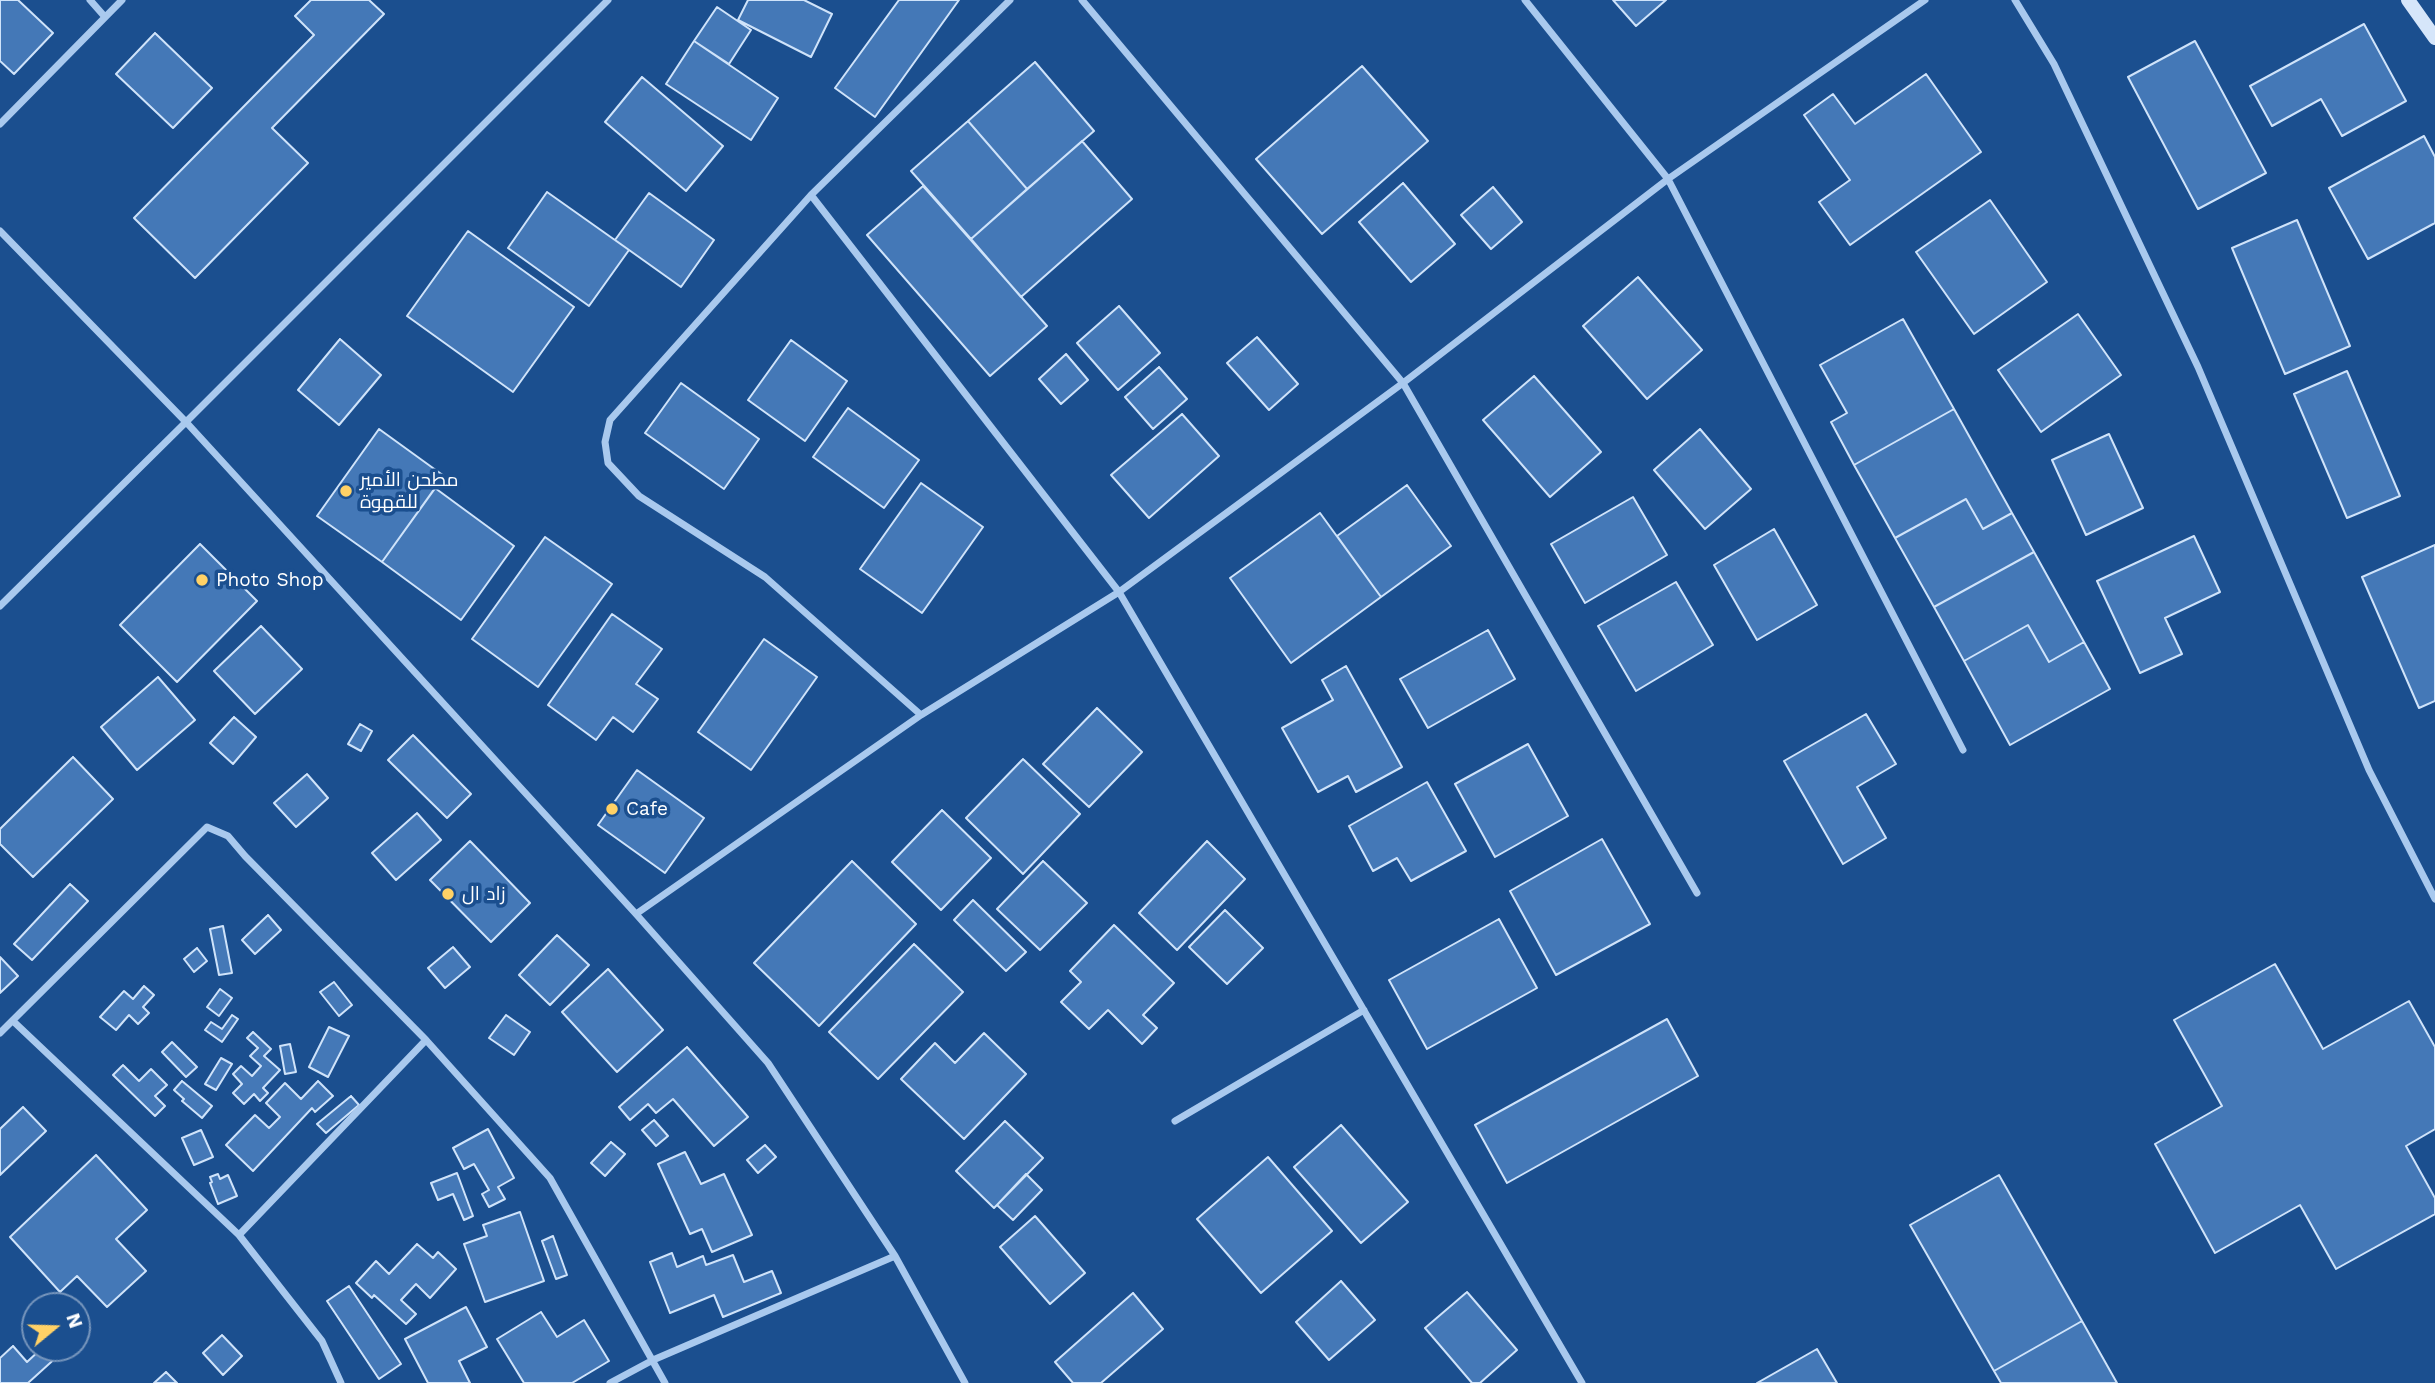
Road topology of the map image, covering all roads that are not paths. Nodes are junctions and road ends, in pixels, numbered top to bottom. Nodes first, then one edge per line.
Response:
1 (90, 0) edge
2 (122, 0) edge
3 (608, 0) edge
4 (1010, 0) edge
5 (1082, 0) edge
6 (1525, 0) edge
7 (1924, 0) edge
8 (2015, 0) edge
9 (2408, 0) edge
10 (105, 17) junction
11 (2435, 38) edge
12 (0, 124) edge
13 (1668, 179) junction
14 (811, 195) junction
15 (0, 232) edge
16 (1403, 383) junction
17 (186, 422) junction
18 (1119, 592) junction
19 (0, 606) edge
20 (922, 715) junction
21 (1963, 750) dead end
22 (1697, 893) dead end
23 (2435, 899) edge
24 (636, 914) junction
25 (1364, 1010) junction
26 (13, 1021) junction
27 (0, 1033) edge
28 (426, 1040) junction
29 (1175, 1121) dead end
30 (239, 1235) junction
31 (895, 1256) junction
32 (653, 1360) junction
33 (341, 1383) edge
34 (610, 1383) edge
35 (665, 1383) edge
36 (965, 1383) edge
37 (1582, 1383) edge

1 - 10 street
2 - 10 street
3 - 17 street
4 - 14 street
5 - 16 street
6 - 13 street
7 - 13 street
8 - 23 street
9 - 11 street
10 - 12 street
13 - 16 street
13 - 21 street
14 - 18 street
14 - 20 street
15 - 17 street
16 - 18 street
16 - 22 street
17 - 19 street
17 - 24 street
18 - 20 street
18 - 25 street
20 - 24 street
24 - 31 street
25 - 29 street
25 - 37 street
26 - 27 street
26 - 28 street
26 - 30 street
28 - 30 street
28 - 32 street
30 - 33 street
31 - 32 street
31 - 36 street
32 - 34 street
32 - 35 street

